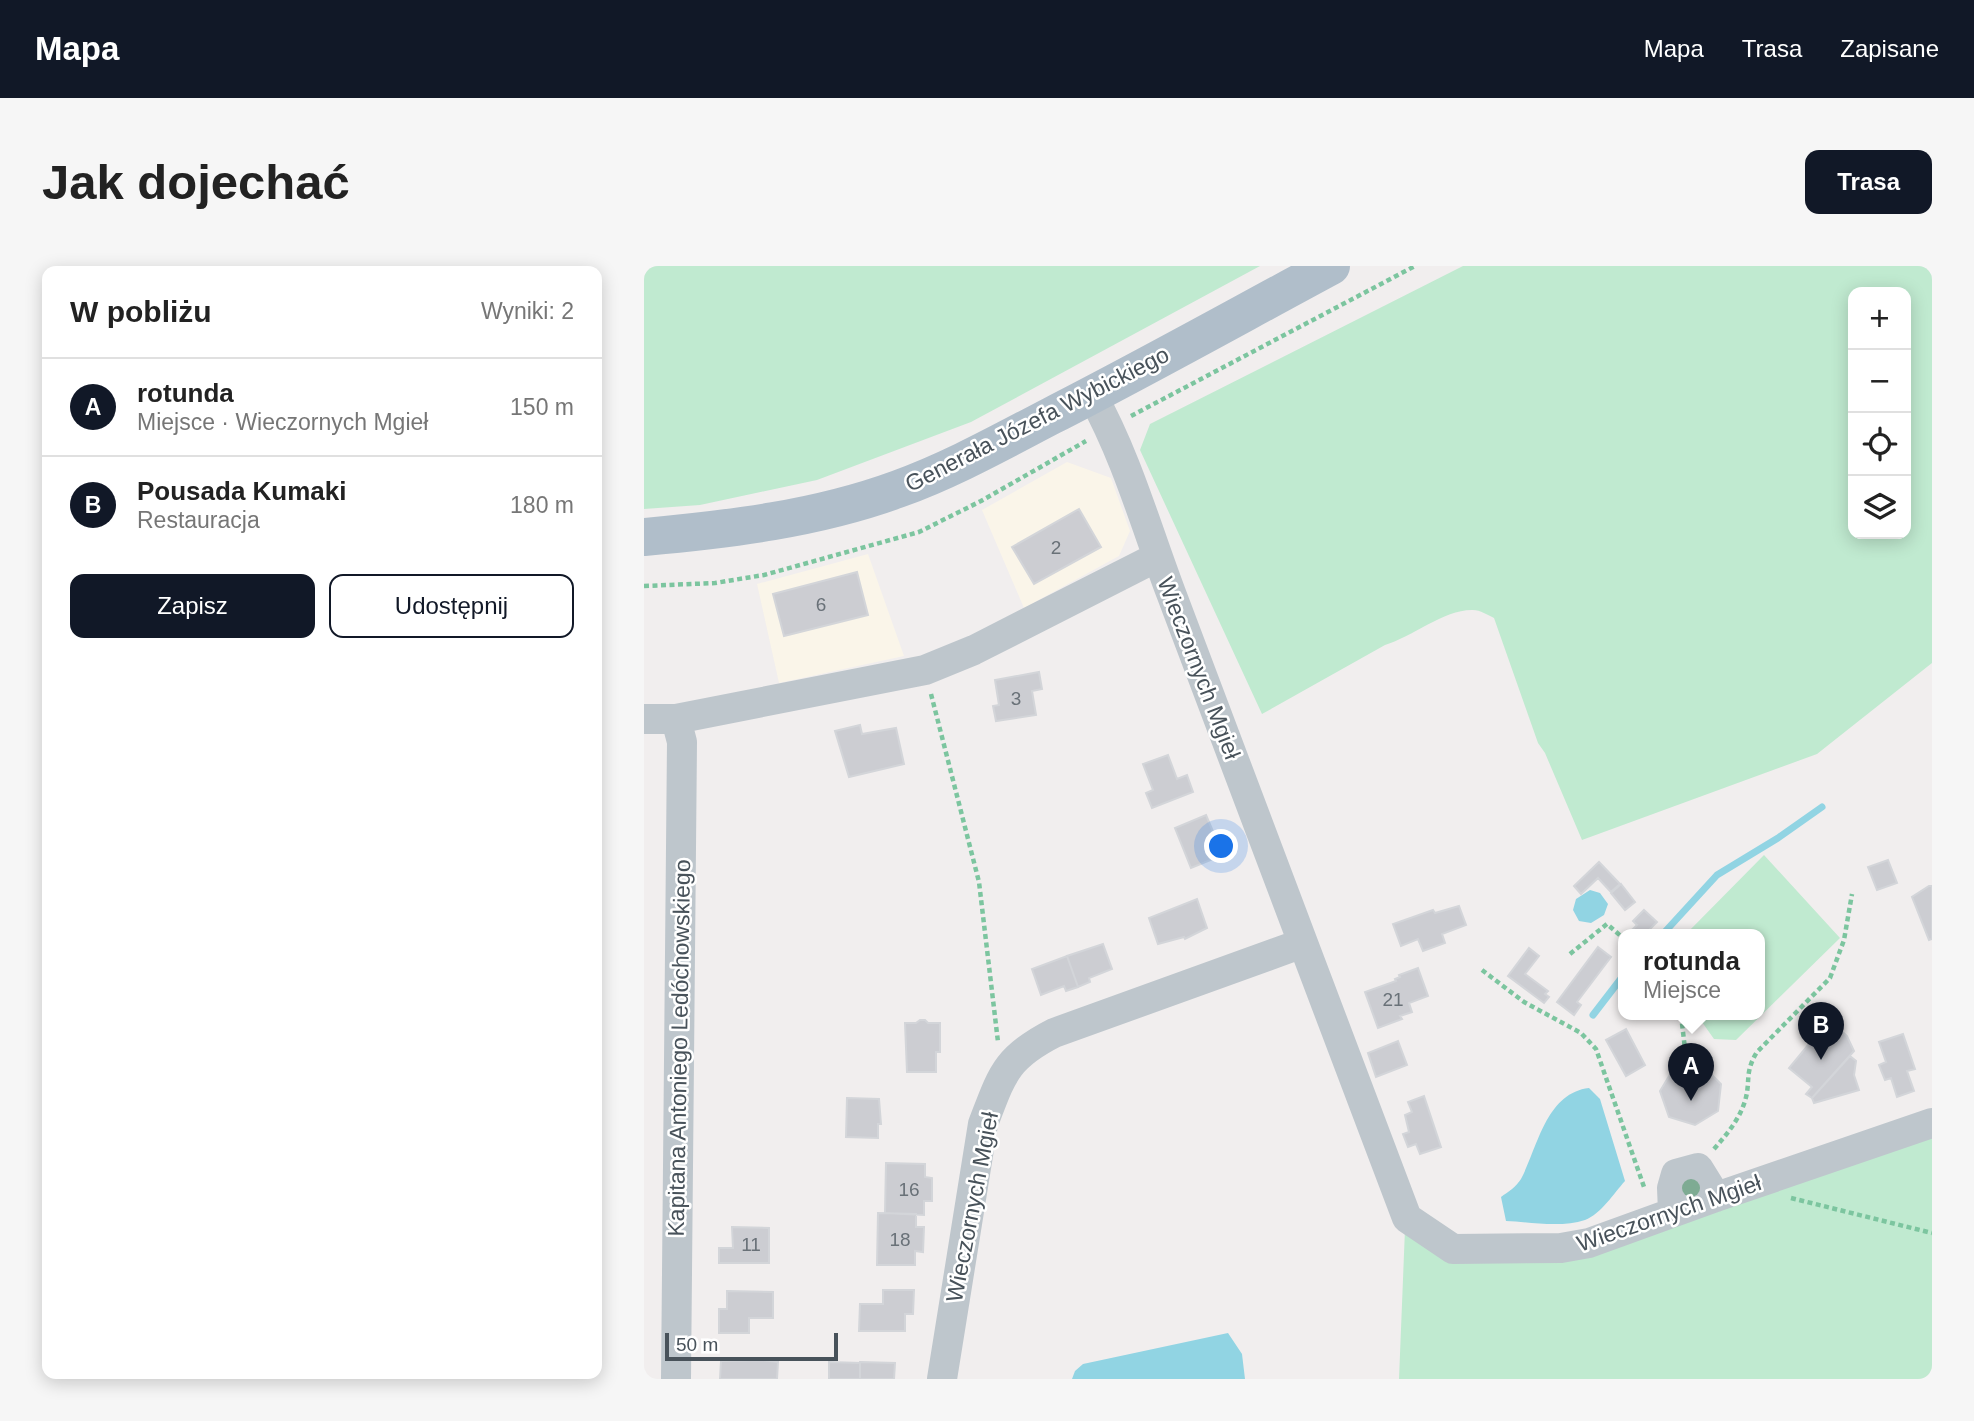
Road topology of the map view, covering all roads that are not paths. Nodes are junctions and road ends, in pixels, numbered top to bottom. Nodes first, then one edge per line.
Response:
1 (1331, 266) edge
2 (1101, 411) junction
3 (644, 537) edge
4 (1157, 557) junction
5 (644, 719) edge
6 (676, 719) junction
7 (1303, 943) junction
8 (1932, 1123) edge
9 (1716, 1197) junction
10 (1664, 1216) junction
11 (676, 1379) edge
12 (942, 1379) edge

1 - 2 main road, Generała Józefa Wybickiego
2 - 3 main road, Generała Józefa Wybickiego
2 - 4 street, Wieczornych Mgieł
4 - 6 street
4 - 7 street, Wieczornych Mgieł
5 - 6 street
6 - 11 street, Kapitana Antoniego Ledóchowskiego
7 - 10 street, Wieczornych Mgieł
7 - 12 street, Wieczornych Mgieł
8 - 9 street, Wieczornych Mgieł
9 - 10 street, Wieczornych Mgieł
9 - 10 street

